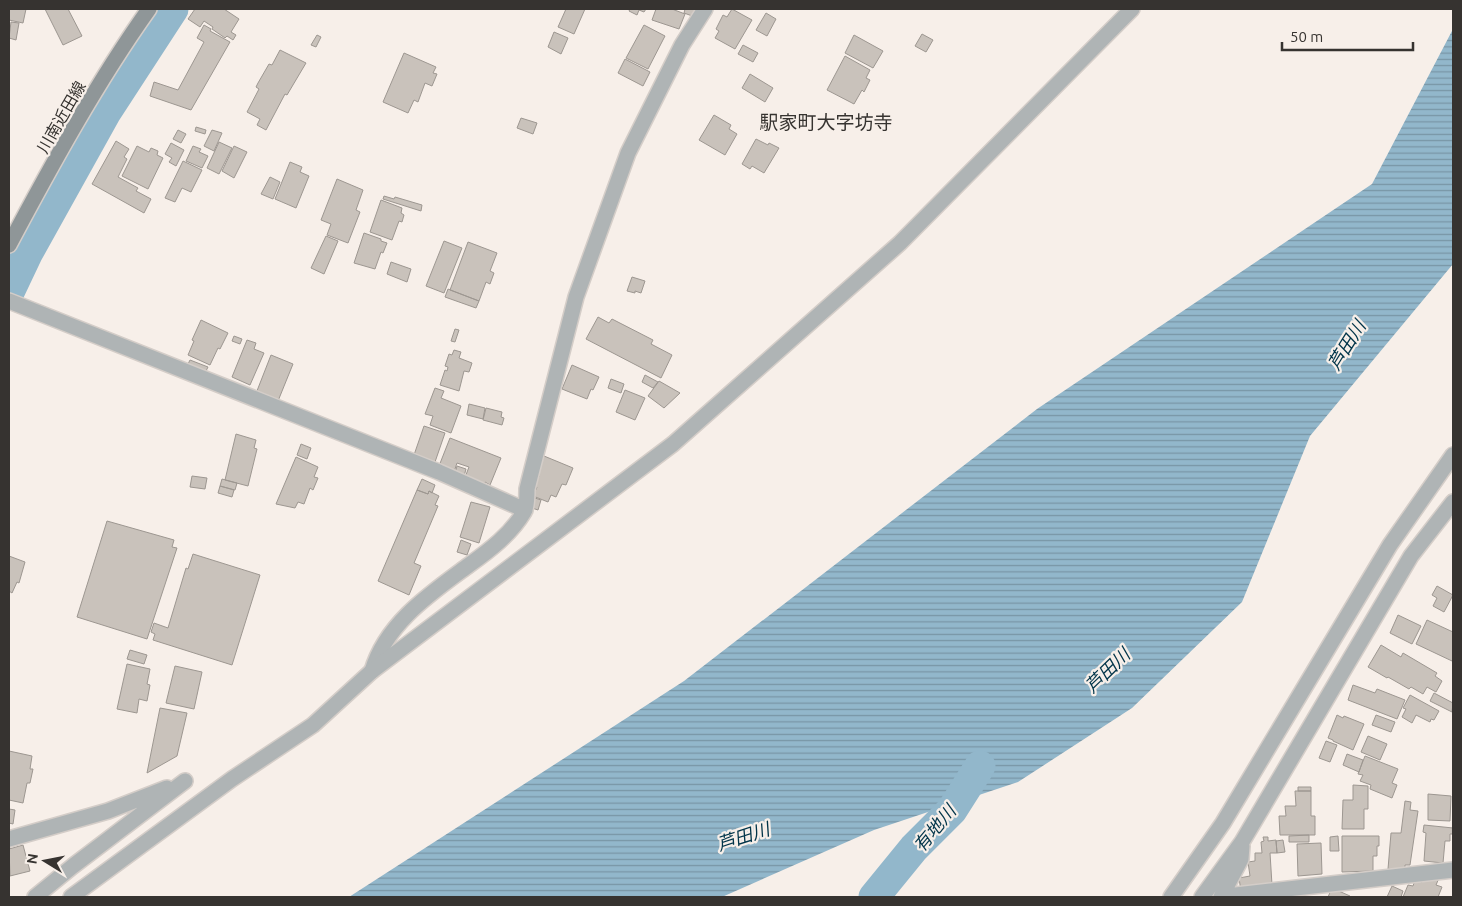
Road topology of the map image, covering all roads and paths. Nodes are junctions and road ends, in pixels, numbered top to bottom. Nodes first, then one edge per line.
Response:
1 (148, 9) edge
2 (705, 9) edge
3 (1132, 9) edge
4 (9, 246) edge
5 (9, 301) edge
6 (1453, 455) edge
7 (1453, 502) edge
8 (525, 510) junction
9 (372, 671) junction
10 (9, 839) edge
11 (1242, 842) junction
12 (1453, 870) edge
13 (35, 897) edge
14 (71, 897) edge
15 (1171, 897) edge
16 (1202, 897) edge
17 (1225, 897) edge

1 - 4 main road, 川南近田線
2 - 8 street
3 - 9 street
5 - 8 street
6 - 15 street
7 - 11 street
8 - 9 street
9 - 14 street
10 - 13 street
11 - 16 street
11 - 17 street
12 - 17 street

